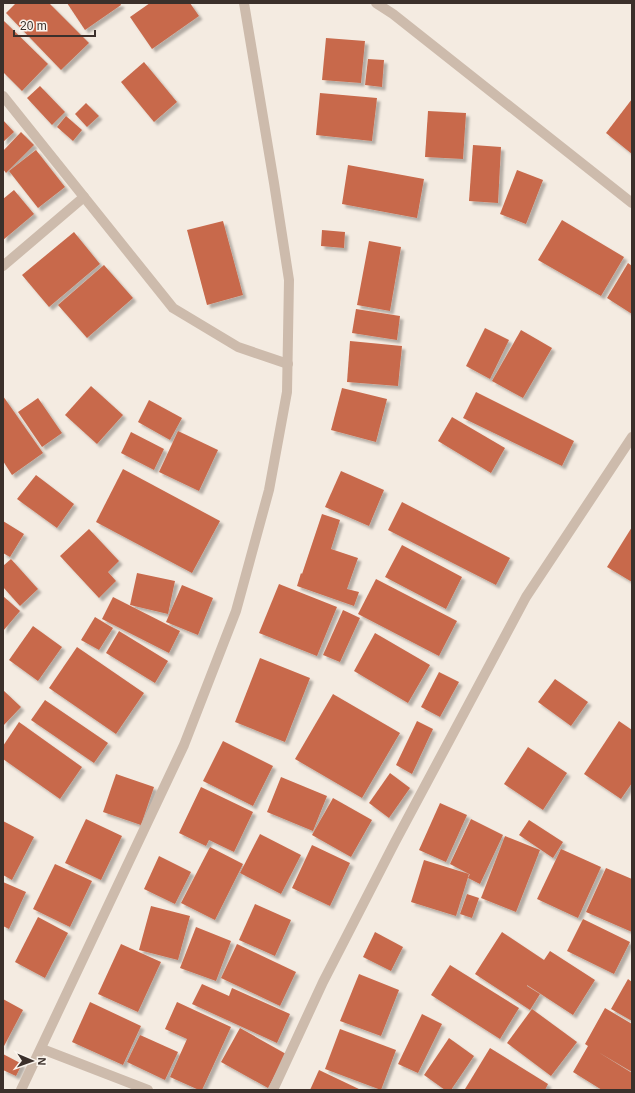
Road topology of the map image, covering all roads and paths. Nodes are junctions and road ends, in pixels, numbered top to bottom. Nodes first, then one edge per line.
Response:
1 (244, 3) edge
2 (376, 3) edge
3 (3, 96) edge
4 (84, 197) junction
5 (632, 203) edge
6 (3, 266) edge
7 (288, 364) junction
8 (632, 437) edge
9 (42, 1049) junction
10 (21, 1090) edge
11 (148, 1090) edge
12 (273, 1090) edge

1 - 7 street
2 - 5 street
3 - 4 street
4 - 6 street
4 - 7 street
7 - 9 street
8 - 12 street
9 - 10 street
9 - 11 street

